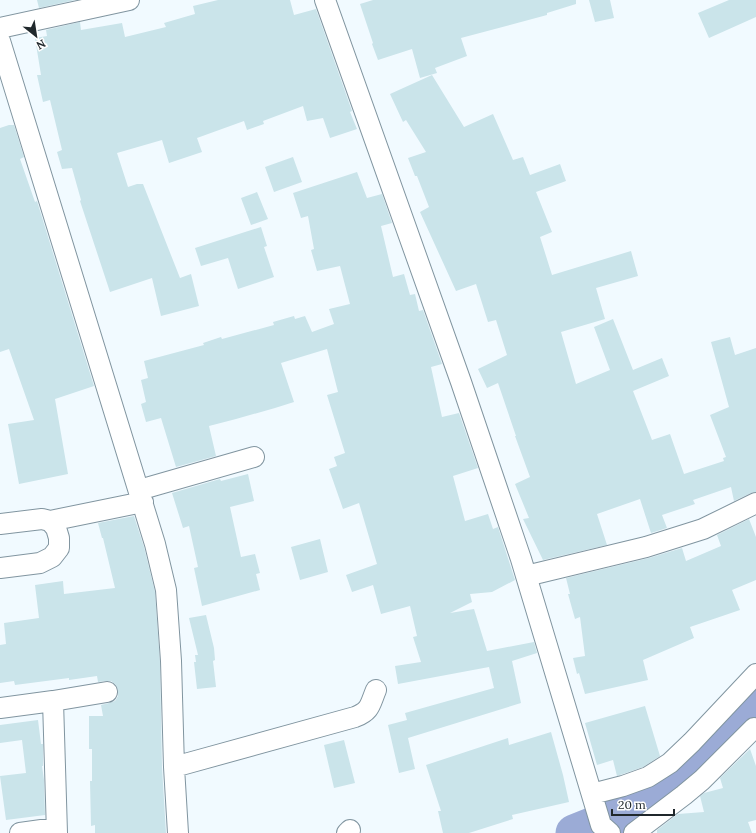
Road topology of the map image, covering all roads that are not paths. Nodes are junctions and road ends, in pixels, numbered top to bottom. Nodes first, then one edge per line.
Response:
1 (129, 0) edge
2 (325, 0) edge
3 (0, 28) edge
4 (0, 41) edge
5 (254, 457) dead end
6 (141, 496) junction
7 (756, 503) edge
8 (50, 521) junction
9 (0, 524) edge
10 (0, 568) edge
11 (526, 576) junction
12 (756, 674) edge
13 (376, 690) dead end
14 (107, 692) dead end
15 (53, 701) junction
16 (0, 708) edge
17 (754, 728) dead end
18 (174, 767) junction
19 (592, 796) junction
20 (606, 829) edge
21 (56, 831) edge
22 (20, 833) edge
23 (178, 833) edge
24 (634, 833) edge

1 - 3 street
2 - 11 street
4 - 6 street
5 - 6 street
6 - 8 street
6 - 18 street
7 - 11 street
8 - 9 street
8 - 10 street
11 - 19 street
12 - 19 street
13 - 18 street
14 - 15 street
15 - 16 street
15 - 21 street
17 - 24 street
18 - 23 street
19 - 20 street
21 - 22 street

